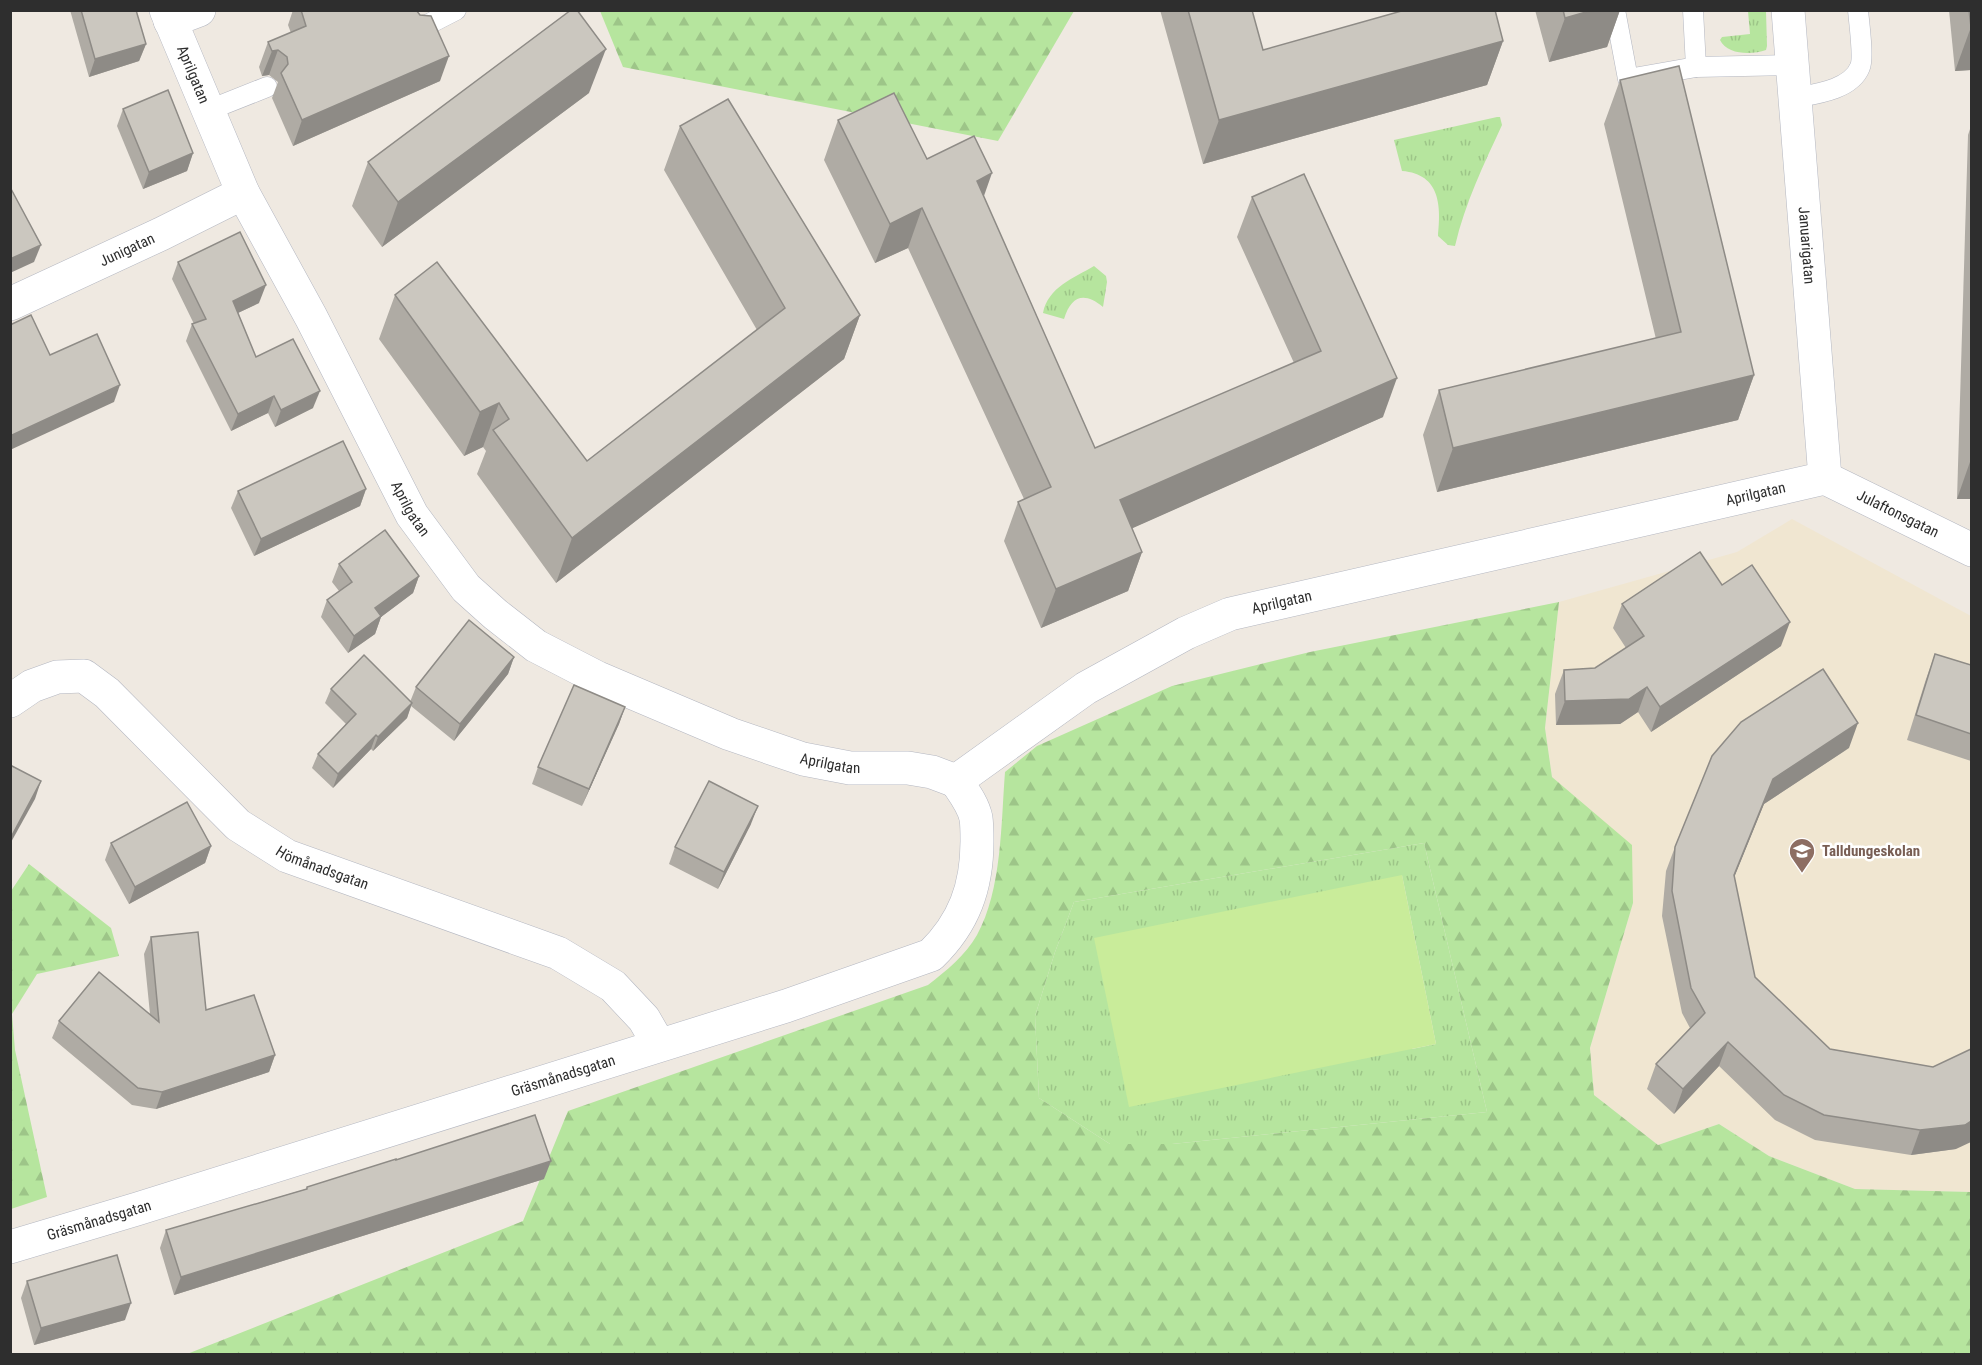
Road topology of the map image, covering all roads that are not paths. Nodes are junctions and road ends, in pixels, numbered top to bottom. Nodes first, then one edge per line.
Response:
1 (456, 10) edge
2 (1615, 10) edge
3 (1693, 10) edge
4 (1788, 10) edge
5 (1858, 10) edge
6 (178, 14) edge
7 (417, 30) edge
8 (1792, 65) junction
9 (1696, 67) junction
10 (267, 87) dead end
11 (1794, 98) junction
12 (209, 110) junction
13 (243, 193) junction
14 (10, 304) edge
15 (1825, 478) junction
16 (1971, 550) edge
17 (10, 701) edge
18 (956, 781) junction
19 (659, 1045) junction
20 (10, 1247) edge

1 - 7 lane
2 - 9 lane
3 - 9 lane
4 - 8 street, Januarigatan
5 - 11 lane
6 - 12 street, Aprilgatan
8 - 9 lane
8 - 11 street, Januarigatan
10 - 12 lane
11 - 15 street, Januarigatan
12 - 13 street, Aprilgatan
13 - 14 street, Junigatan
13 - 18 street, Aprilgatan
15 - 16 street, Julaftonsgatan
15 - 18 street, Aprilgatan
17 - 19 street, Hömånadsgatan
18 - 19 street, Gräsmånadsgatan
19 - 20 street, Gräsmånadsgatan

